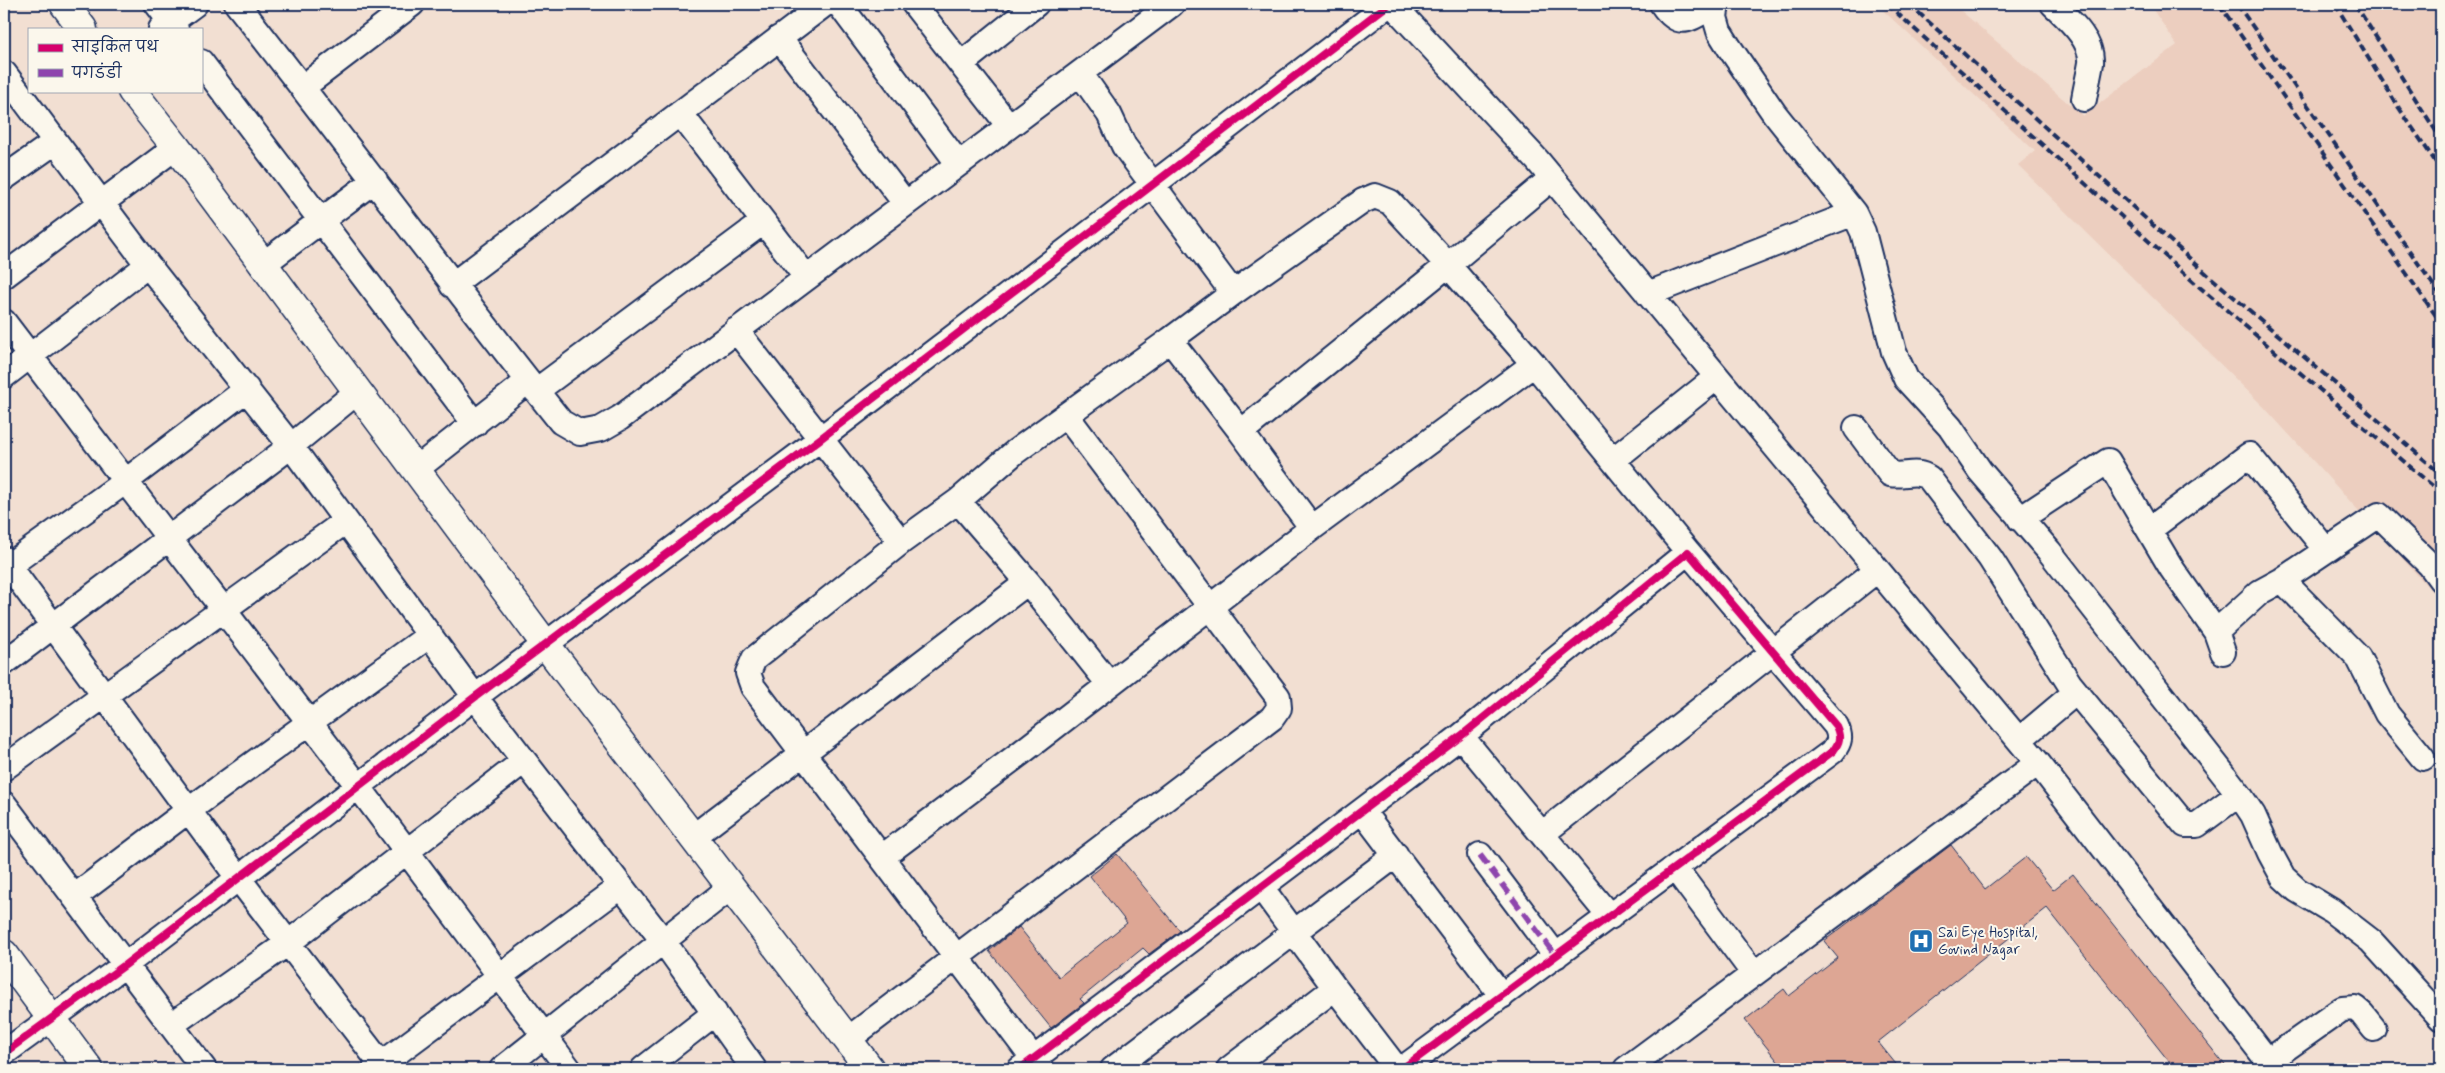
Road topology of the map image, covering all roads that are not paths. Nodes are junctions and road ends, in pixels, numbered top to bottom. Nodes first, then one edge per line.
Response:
1 (64, 4) edge
2 (195, 4) edge
3 (237, 4) edge
4 (412, 4) edge
5 (825, 4) edge
6 (839, 4) edge
7 (914, 4) edge
8 (1036, 4) edge
9 (1172, 4) edge
10 (1390, 4) edge
11 (1662, 4) edge
12 (1717, 4) edge
13 (2053, 4) edge
14 (166, 21) edge
15 (82, 28) edge
16 (779, 38) junction
17 (202, 63) edge
18 (961, 64) junction
19 (4, 73) edge
20 (1080, 73) junction
21 (303, 87) junction
22 (133, 92) edge
23 (2084, 99) dead end
24 (680, 113) junction
25 (1009, 126) junction
26 (55, 142) junction
27 (176, 147) junction
28 (958, 164) junction
29 (4, 178) edge
30 (1552, 178) junction
31 (375, 180) junction
32 (1153, 186) junction
33 (101, 203) junction
34 (904, 203) junction
35 (1854, 213) junction
36 (321, 221) junction
37 (763, 222) junction
38 (262, 264) junction
39 (148, 265) junction
40 (1448, 265) junction
41 (4, 276) edge
42 (806, 277) junction
43 (452, 285) junction
44 (1233, 292) junction
45 (1648, 294) junction
46 (4, 322) edge
47 (736, 330) junction
48 (1170, 340) junction
49 (30, 356) junction
50 (1534, 364) junction
51 (4, 376) edge
52 (1717, 377) junction
53 (532, 386) junction
54 (246, 389) junction
55 (357, 392) junction
56 (1066, 415) junction
57 (475, 424) junction
58 (1856, 428) dead end
59 (1241, 432) junction
60 (820, 439) junction
61 (290, 446) junction
62 (1613, 460) junction
63 (415, 470) junction
64 (126, 481) junction
65 (958, 501) junction
66 (2020, 519) junction
67 (346, 520) junction
68 (1312, 528) junction
69 (2149, 530) junction
70 (169, 538) junction
71 (901, 542) junction
72 (2326, 550) junction
73 (1688, 552) junction
74 (5, 564) edge
75 (1877, 570) junction
76 (2282, 580) junction
77 (2441, 580) edge
78 (1028, 582) junction
79 (1211, 606) junction
80 (222, 610) junction
81 (53, 627) junction
82 (430, 635) junction
83 (546, 645) junction
84 (1774, 653) junction
85 (4, 663) edge
86 (1109, 684) junction
87 (2076, 692) junction
88 (103, 694) junction
89 (475, 697) junction
90 (311, 724) junction
91 (1461, 736) junction
92 (2019, 740) junction
93 (804, 754) junction
94 (2422, 758) dead end
95 (524, 761) junction
96 (2038, 763) junction
97 (4, 768) edge
98 (358, 786) junction
99 (2239, 794) junction
100 (4, 804) edge
101 (189, 810) junction
102 (1362, 811) junction
103 (1542, 834) junction
104 (693, 837) junction
105 (406, 851) junction
106 (1396, 855) junction
107 (1480, 855) dead end
108 (882, 857) junction
109 (1675, 868) junction
110 (239, 879) junction
111 (621, 886) junction
112 (731, 886) junction
113 (1262, 887) junction
114 (74, 896) junction
115 (1610, 917) junction
116 (1294, 932) junction
117 (664, 942) junction
118 (288, 943) junction
119 (4, 954) edge
120 (1556, 956) junction
121 (957, 957) junction
122 (125, 965) junction
123 (1754, 974) junction
124 (500, 977) junction
125 (1335, 988) junction
126 (1502, 996) junction
127 (715, 1012) junction
128 (2441, 1018) edge
129 (51, 1019) junction
130 (171, 1025) junction
131 (2374, 1029) dead end
132 (545, 1036) junction
133 (847, 1040) junction
134 (4, 1053) edge
135 (2271, 1065) edge
136 (1032, 1066) edge
137 (380, 1068) edge
138 (89, 1069) edge
139 (204, 1069) edge
140 (502, 1069) edge
141 (569, 1069) edge
142 (643, 1069) edge
143 (754, 1069) edge
144 (870, 1069) edge
145 (1113, 1069) edge
146 (1229, 1069) edge
147 (1397, 1069) edge
148 (1402, 1069) edge
149 (1626, 1069) edge

1 - 15 street
2 - 14 street
3 - 21 street
4 - 21 street
5 - 16 street
6 - 28 street
7 - 18 street
8 - 18 street
9 - 20 street
10 - 30 street
10 - 32 street
11 - 12 street
12 - 35 street
13 - 23 street
16 - 24 street
16 - 34 street
17 - 36 street
18 - 25 street
19 - 26 street
20 - 25 street
20 - 32 street
21 - 31 street
22 - 27 street
24 - 37 street
24 - 43 street
25 - 28 street
26 - 29 street
26 - 33 street
27 - 33 street
27 - 38 street
28 - 34 street
30 - 40 street
30 - 45 street
31 - 36 street
31 - 43 street
32 - 44 street
32 - 60 street
33 - 39 street
33 - 41 street
34 - 42 street
35 - 45 street
35 - 66 street
36 - 38 street
36 - 57 street
37 - 42 street
37 - 53 street
38 - 55 street
39 - 49 street
39 - 54 street
40 - 44 street
40 - 50 street
40 - 59 street
42 - 47 street
43 - 53 street
44 - 48 street
45 - 52 street
46 - 49 street
47 - 53 street
47 - 60 street
48 - 56 street
48 - 59 street
49 - 51 street
49 - 64 street
50 - 62 street
50 - 68 street
52 - 62 street
52 - 75 street
53 - 57 street
54 - 61 street
54 - 64 street
55 - 61 street
55 - 63 street
56 - 65 street
56 - 79 street
57 - 63 street
58 - 87 street
59 - 68 street
60 - 71 street
60 - 83 street
61 - 67 street
61 - 70 street
62 - 73 street
63 - 83 street
64 - 70 street
64 - 74 street
65 - 71 street
65 - 78 street
66 - 69 street
66 - 99 street
67 - 80 street
67 - 82 street
68 - 79 street
69 - 72 street
69 - 76 street
70 - 80 street
70 - 81 street
71 - 93 street
72 - 76 street
72 - 77 street
73 - 84 street
73 - 91 street
74 - 81 street
75 - 84 street
75 - 92 street
76 - 94 street
78 - 86 street
78 - 93 street
79 - 86 street
79 - 121 street
80 - 88 street
80 - 90 street
81 - 85 street
81 - 88 street
82 - 89 street
82 - 90 street
83 - 89 street
83 - 104 street
84 - 103 street
84 - 109 street
86 - 108 street
87 - 92 street
87 - 99 street
88 - 97 street
88 - 101 street
89 - 95 street
89 - 98 street
90 - 98 street
90 - 101 street
91 - 102 street
91 - 103 street
92 - 96 street
93 - 104 street
93 - 108 street
95 - 105 street
95 - 111 street
96 - 123 street
96 - 135 street
98 - 105 street
98 - 110 street
99 - 128 street
100 - 114 street
101 - 110 street
101 - 114 street
102 - 106 street
102 - 113 street
103 - 115 street
104 - 112 street
105 - 118 street
105 - 124 street
106 - 116 street
106 - 126 street
107 - 120 street
108 - 121 street
109 - 115 street
109 - 123 street
110 - 118 street
110 - 122 street
111 - 117 street
111 - 124 street
112 - 117 street
112 - 133 street
113 - 116 street
113 - 136 street
114 - 122 street
115 - 120 street
116 - 125 street
116 - 145 street
117 - 127 street
117 - 132 street
118 - 130 street
118 - 137 street
119 - 129 street
120 - 126 street
121 - 133 street
121 - 136 street
122 - 129 street
122 - 130 street
123 - 149 street
124 - 132 street
124 - 137 street
125 - 146 street
125 - 147 street
126 - 148 street
127 - 142 street
127 - 143 street
129 - 134 street
129 - 138 street
130 - 139 street
131 - 135 street
132 - 140 street
132 - 141 street
133 - 144 street

